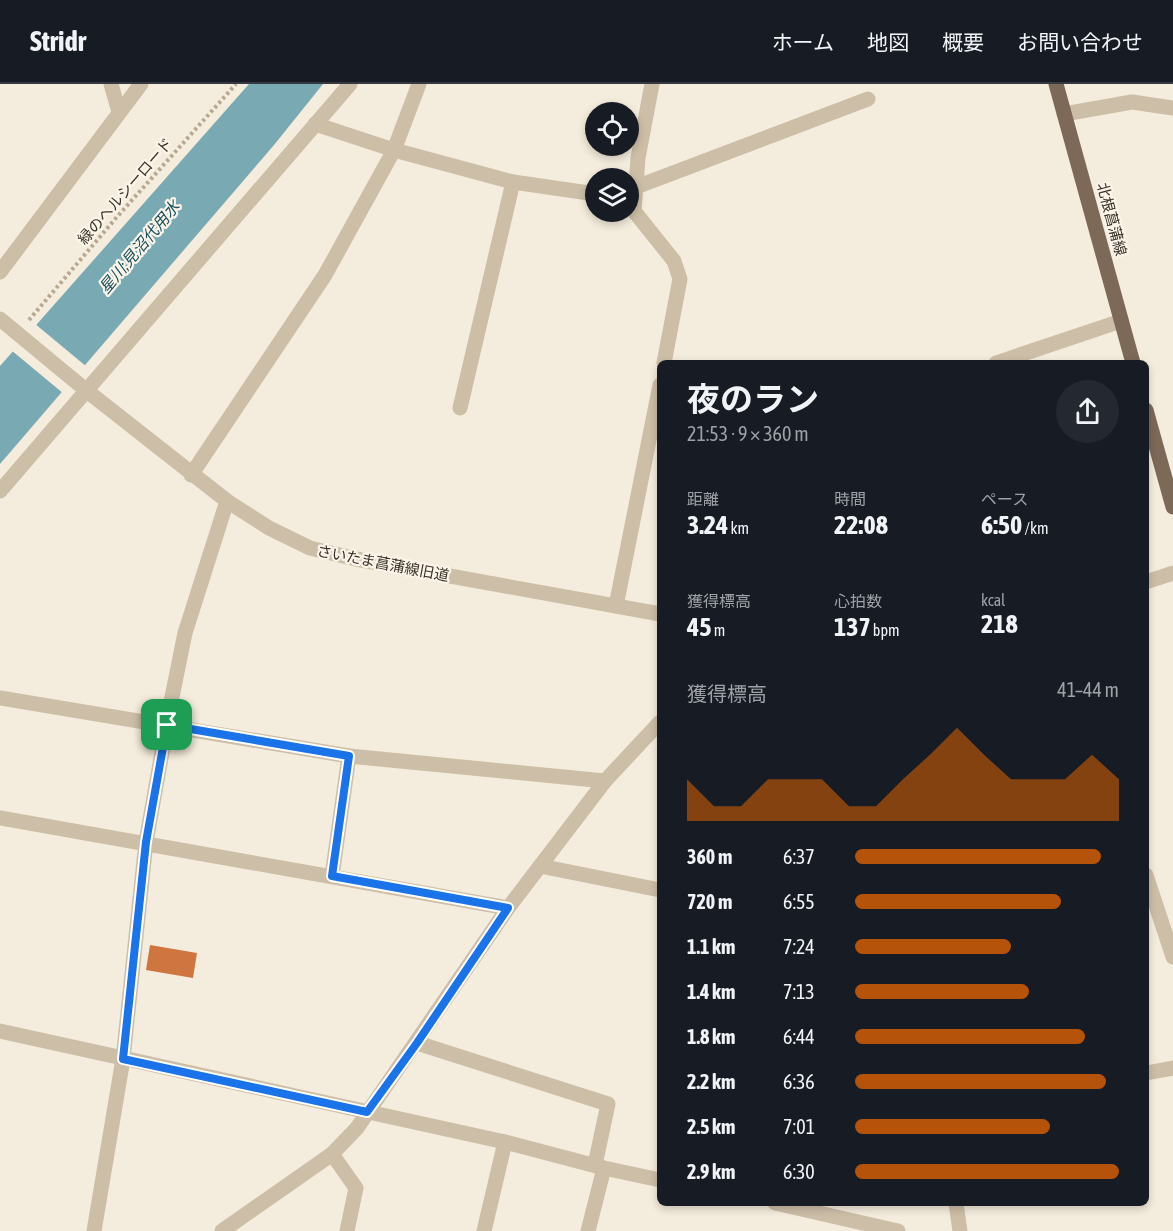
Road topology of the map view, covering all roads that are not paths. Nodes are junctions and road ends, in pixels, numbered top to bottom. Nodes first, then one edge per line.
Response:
1 (111, 84) edge
2 (141, 84) edge
3 (350, 84) edge
4 (419, 84) edge
5 (652, 84) edge
6 (1056, 84) edge
7 (868, 99) dead end
8 (1173, 108) edge
9 (119, 112) junction
10 (1064, 114) junction
11 (315, 124) junction
12 (394, 150) junction
13 (637, 168) edge
14 (513, 182) junction
15 (585, 192) edge
16 (639, 193) edge
17 (639, 217) edge
18 (0, 272) edge
19 (0, 319) edge
20 (1121, 321) junction
21 (665, 360) edge
22 (1005, 360) edge
23 (1132, 360) edge
24 (82, 387) junction
25 (657, 400) edge
26 (460, 408) dead end
27 (1149, 421) edge
28 (191, 475) junction
29 (0, 491) edge
30 (227, 501) junction
31 (1173, 507) edge
32 (1173, 573) edge
33 (1149, 581) edge
34 (616, 606) junction
35 (657, 613) edge
36 (0, 698) edge
37 (167, 725) junction
38 (657, 725) edge
39 (349, 756) junction
40 (605, 781) junction
41 (0, 818) edge
42 (146, 842) junction
43 (540, 866) junction
44 (332, 876) junction
45 (1149, 884) edge
46 (657, 889) edge
47 (508, 908) junction
48 (1173, 957) edge
49 (0, 1031) edge
50 (417, 1043) junction
51 (123, 1059) junction
52 (1173, 1068) edge
53 (1149, 1072) edge
54 (367, 1112) junction
55 (505, 1142) junction
56 (332, 1154) junction
57 (599, 1167) junction
58 (657, 1179) edge
59 (788, 1206) edge
60 (956, 1206) edge
61 (94, 1231) edge
62 (222, 1231) edge
63 (347, 1231) edge
64 (484, 1231) edge
65 (588, 1231) edge
66 (898, 1231) edge
67 (960, 1231) edge

1 - 9 street
2 - 9 street
3 - 11 street
4 - 12 street
5 - 13 street
6 - 10 main road, 北根菖蒲線
7 - 16 street
8 - 10 street
9 - 18 street
10 - 20 main road, 北根菖蒲線
11 - 12 street
11 - 24 street
12 - 14 street
12 - 28 street
14 - 15 street
14 - 26 street
17 - 21 street
19 - 24 street, さいたま菖蒲線旧道
20 - 22 street
20 - 23 main road, 北根菖蒲線
24 - 28 street, さいたま菖蒲線旧道
24 - 29 street
25 - 34 street
27 - 31 main road
28 - 30 street, さいたま菖蒲線旧道
30 - 34 street, さいたま菖蒲線旧道
30 - 37 street
32 - 33 street
34 - 35 street, さいたま菖蒲線旧道
36 - 37 street
37 - 39 street
37 - 42 street
38 - 40 street
39 - 40 street
39 - 44 street
40 - 43 street
41 - 42 street
42 - 44 street
42 - 51 street
43 - 46 street
43 - 47 street
44 - 47 street
45 - 48 street
47 - 50 street
49 - 51 street
50 - 54 street
50 - 57 street
51 - 54 street
51 - 61 street
52 - 53 street
54 - 55 street
54 - 56 street
55 - 57 street
55 - 64 street
56 - 62 street
56 - 63 street
57 - 58 street
57 - 65 street
59 - 66 street
60 - 67 street

